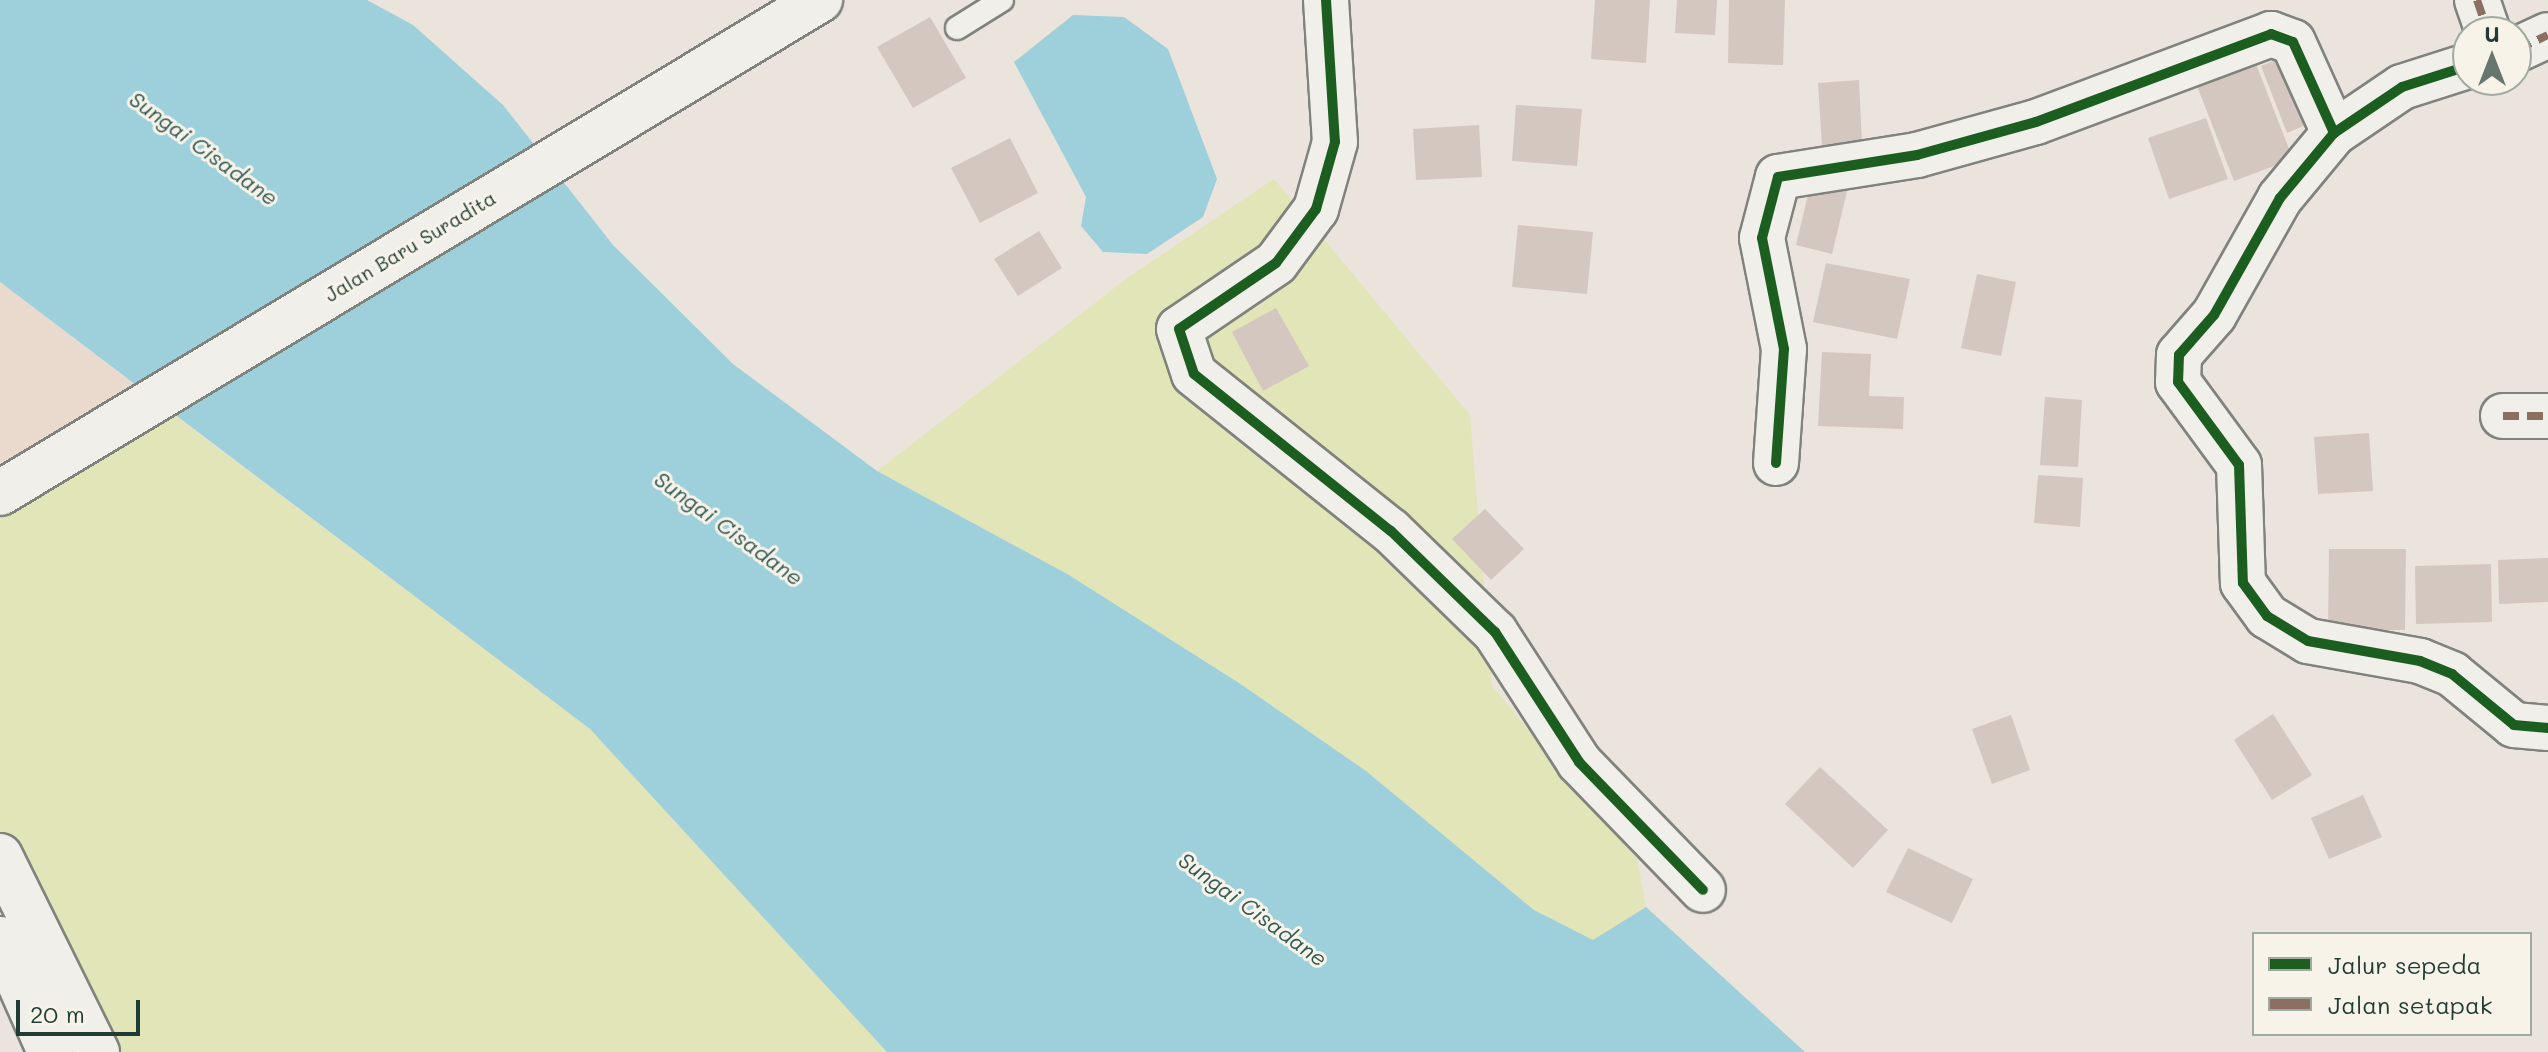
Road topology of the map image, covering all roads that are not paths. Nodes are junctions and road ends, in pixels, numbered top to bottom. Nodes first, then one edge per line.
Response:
1 (820, 0) edge
2 (1002, 0) edge
3 (1326, 0) edge
4 (957, 28) dead end
5 (2452, 71) edge
6 (2334, 133) junction
7 (2503, 416) dead end
8 (2548, 416) edge
9 (1776, 463) dead end
10 (0, 493) edge
11 (2548, 728) edge
12 (0, 856) edge
13 (1703, 890) dead end
14 (0, 939) edge
15 (50, 1052) edge
16 (97, 1052) edge

1 - 10 street, Jalan Baru Suradita
2 - 4 lane
3 - 13 street
5 - 6 street
6 - 9 street
6 - 11 street
7 - 8 street
12 - 16 street
14 - 15 street

